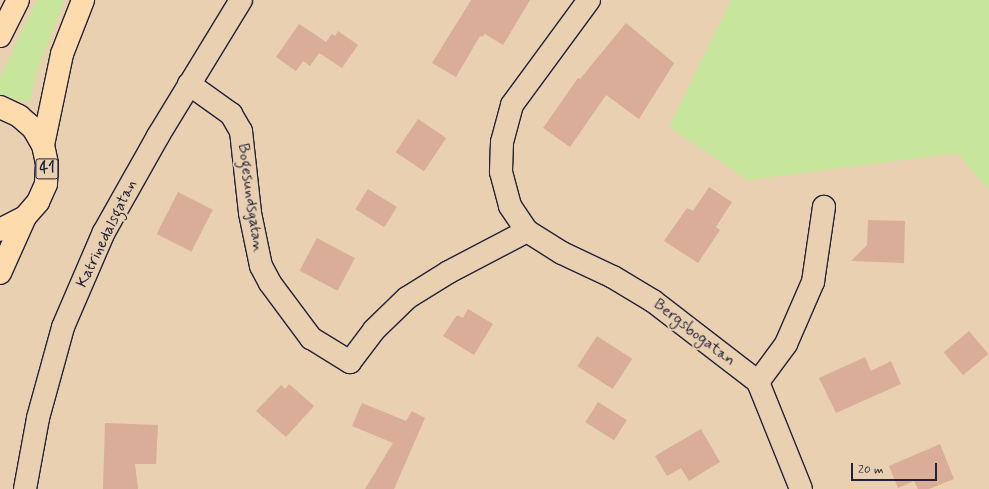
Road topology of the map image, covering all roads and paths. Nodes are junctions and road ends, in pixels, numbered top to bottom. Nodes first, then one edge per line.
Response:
1 (18, 0) edge
2 (83, 0) edge
3 (241, 0) edge
4 (589, 0) edge
5 (0, 36) edge
6 (189, 84) junction
7 (0, 107) edge
8 (43, 145) junction
9 (824, 207) dead end
10 (24, 217) junction
11 (0, 230) edge
12 (527, 231) junction
13 (0, 273) edge
14 (758, 382) junction
15 (25, 489) edge
16 (801, 489) edge

1 - 5 main road
2 - 8 main road, 41
3 - 6 street, Katrinedalsgatan
4 - 12 street
6 - 12 street, Bogesundsgatan
6 - 15 street, Katrinedalsgatan
7 - 8 main road, 41
8 - 10 main road, 41
9 - 14 street
10 - 11 main road, 41
10 - 13 main road, 41
12 - 14 street, Bergsbogatan
14 - 16 street

